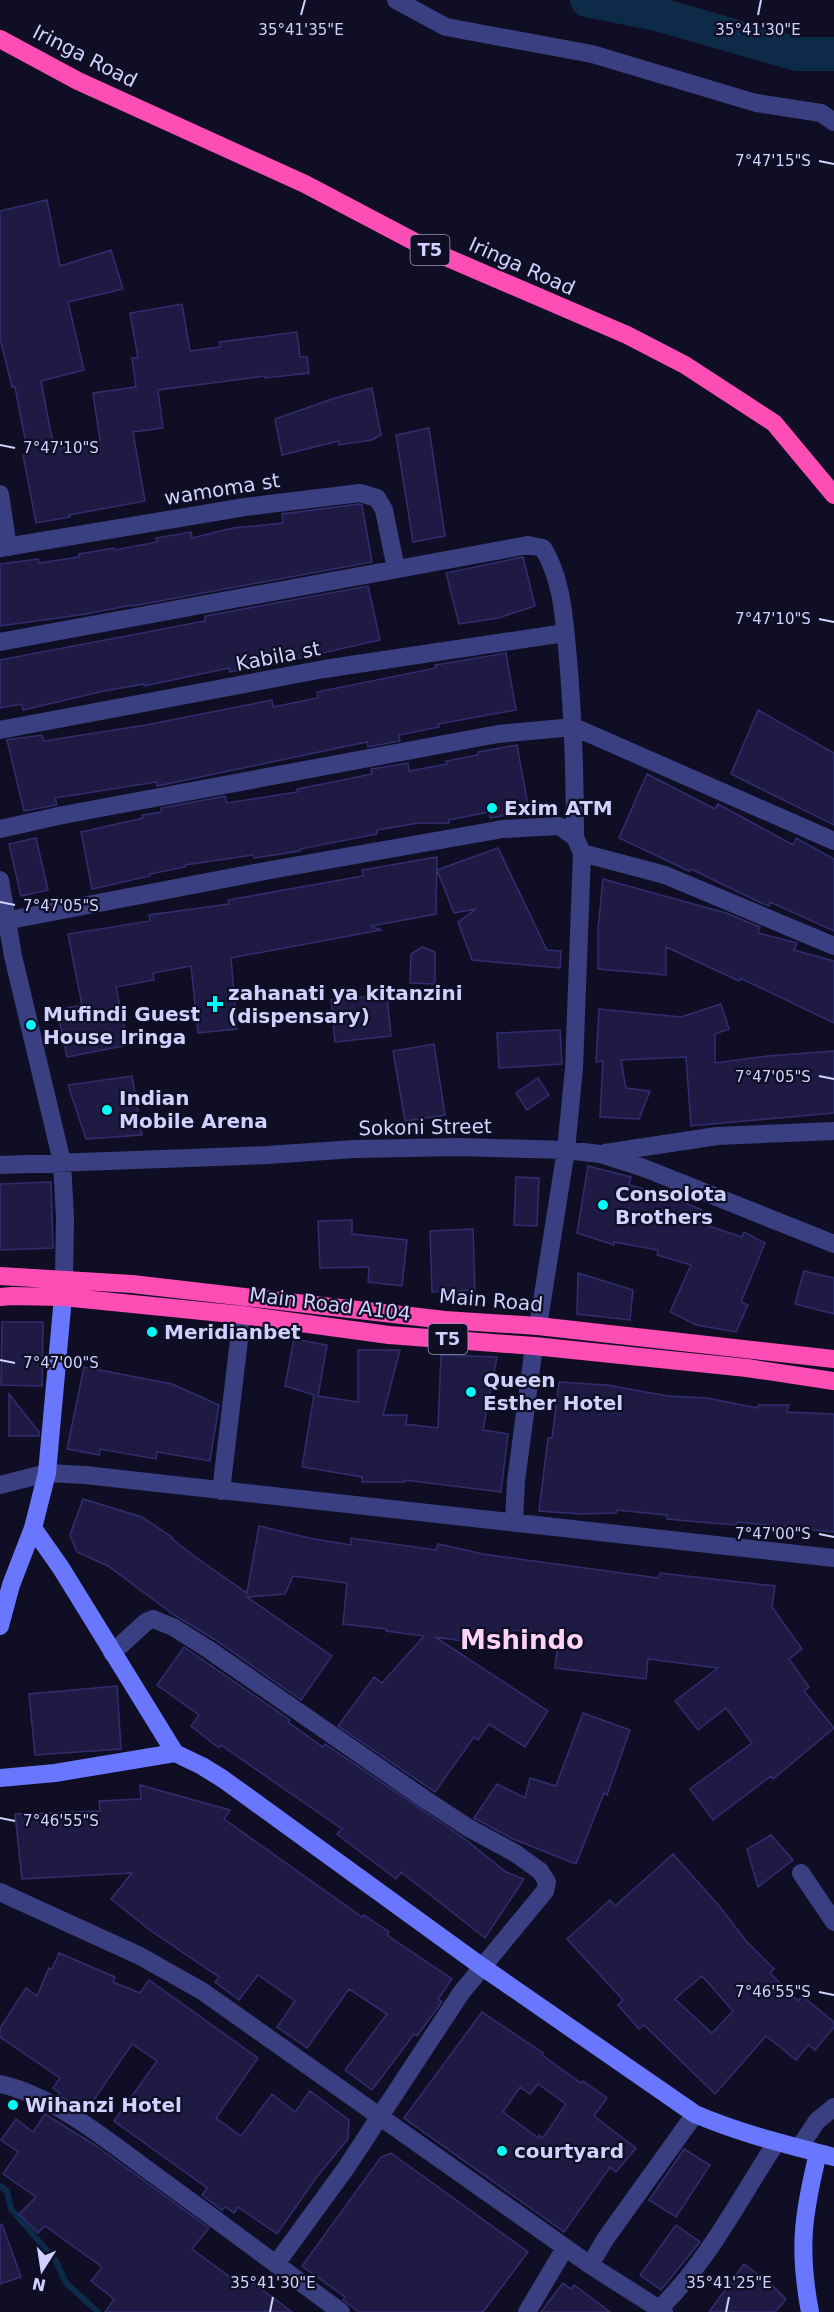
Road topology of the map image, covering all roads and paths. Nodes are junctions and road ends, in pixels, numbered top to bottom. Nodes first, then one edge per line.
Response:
1 (396, 0) edge
2 (0, 39) edge
3 (834, 122) edge
4 (0, 494) edge
5 (834, 495) edge
6 (4, 548) edge
7 (396, 569) junction
8 (565, 633) junction
9 (0, 642) edge
10 (574, 727) junction
11 (0, 730) edge
12 (0, 829) edge
13 (834, 841) edge
14 (579, 845) junction
15 (0, 880) edge
16 (3, 922) edge
17 (834, 946) edge
18 (834, 1131) edge
19 (566, 1149) junction
20 (600, 1154) junction
21 (62, 1162) junction
22 (0, 1165) edge
23 (834, 1244) edge
24 (0, 1276) edge
25 (64, 1288) junction
26 (0, 1298) edge
27 (242, 1315) junction
28 (538, 1326) junction
29 (534, 1346) junction
30 (834, 1359) edge
31 (834, 1381) edge
32 (47, 1473) junction
33 (0, 1485) edge
34 (220, 1491) junction
35 (514, 1522) junction
36 (33, 1528) junction
37 (834, 1558) edge
38 (0, 1626) edge
39 (112, 1653) junction
40 (175, 1753) junction
41 (0, 1778) edge
42 (801, 1873) dead end
43 (0, 1892) edge
44 (834, 1922) edge
45 (481, 1966) junction
46 (0, 2084) edge
47 (834, 2107) edge
48 (695, 2114) junction
49 (380, 2116) junction
50 (776, 2143) junction
51 (799, 2148) junction
52 (826, 2155) edge
53 (565, 2248) junction
54 (276, 2264) junction
55 (590, 2265) junction
56 (662, 2310) edge
57 (341, 2312) edge
58 (527, 2312) edge
59 (810, 2312) edge

1 - 3 street
2 - 5 highway, Iringa Road / T5
4 - 6 street
6 - 7 street, wamoma st
7 - 8 street
7 - 9 street
8 - 10 street
8 - 11 street, Kabila st
10 - 12 street
10 - 13 street
10 - 14 street
14 - 16 street
14 - 17 street
14 - 19 street
15 - 16 street
16 - 21 street
18 - 20 street
19 - 20 street, Sokoni Street
19 - 21 street, Sokoni Street
19 - 28 street
20 - 23 street, Sokoni Street
21 - 22 street, Sokoni Street
21 - 25 street
24 - 25 highway, Main Road / T5
25 - 26 highway, Main Road A104 / T5
25 - 27 highway, Main Road A104 / T5
25 - 28 highway, Main Road / T5
25 - 32 street
27 - 29 highway, Main Road A104 / T5
27 - 34 street
28 - 30 highway, Main Road / T5
29 - 31 highway, Main Road A104 / T5
29 - 35 street
32 - 33 street
32 - 34 street
32 - 36 street
34 - 35 street
35 - 37 street
36 - 38 street
36 - 39 street
39 - 40 street
39 - 45 street
40 - 41 street
40 - 45 street
42 - 44 street
43 - 49 street
45 - 48 street
45 - 49 street
46 - 54 street
47 - 51 street
48 - 50 street
48 - 55 street
49 - 53 street
49 - 54 street
50 - 51 street
50 - 56 street
51 - 52 street
52 - 59 street
53 - 55 street
53 - 58 street
54 - 57 street
55 - 56 street

